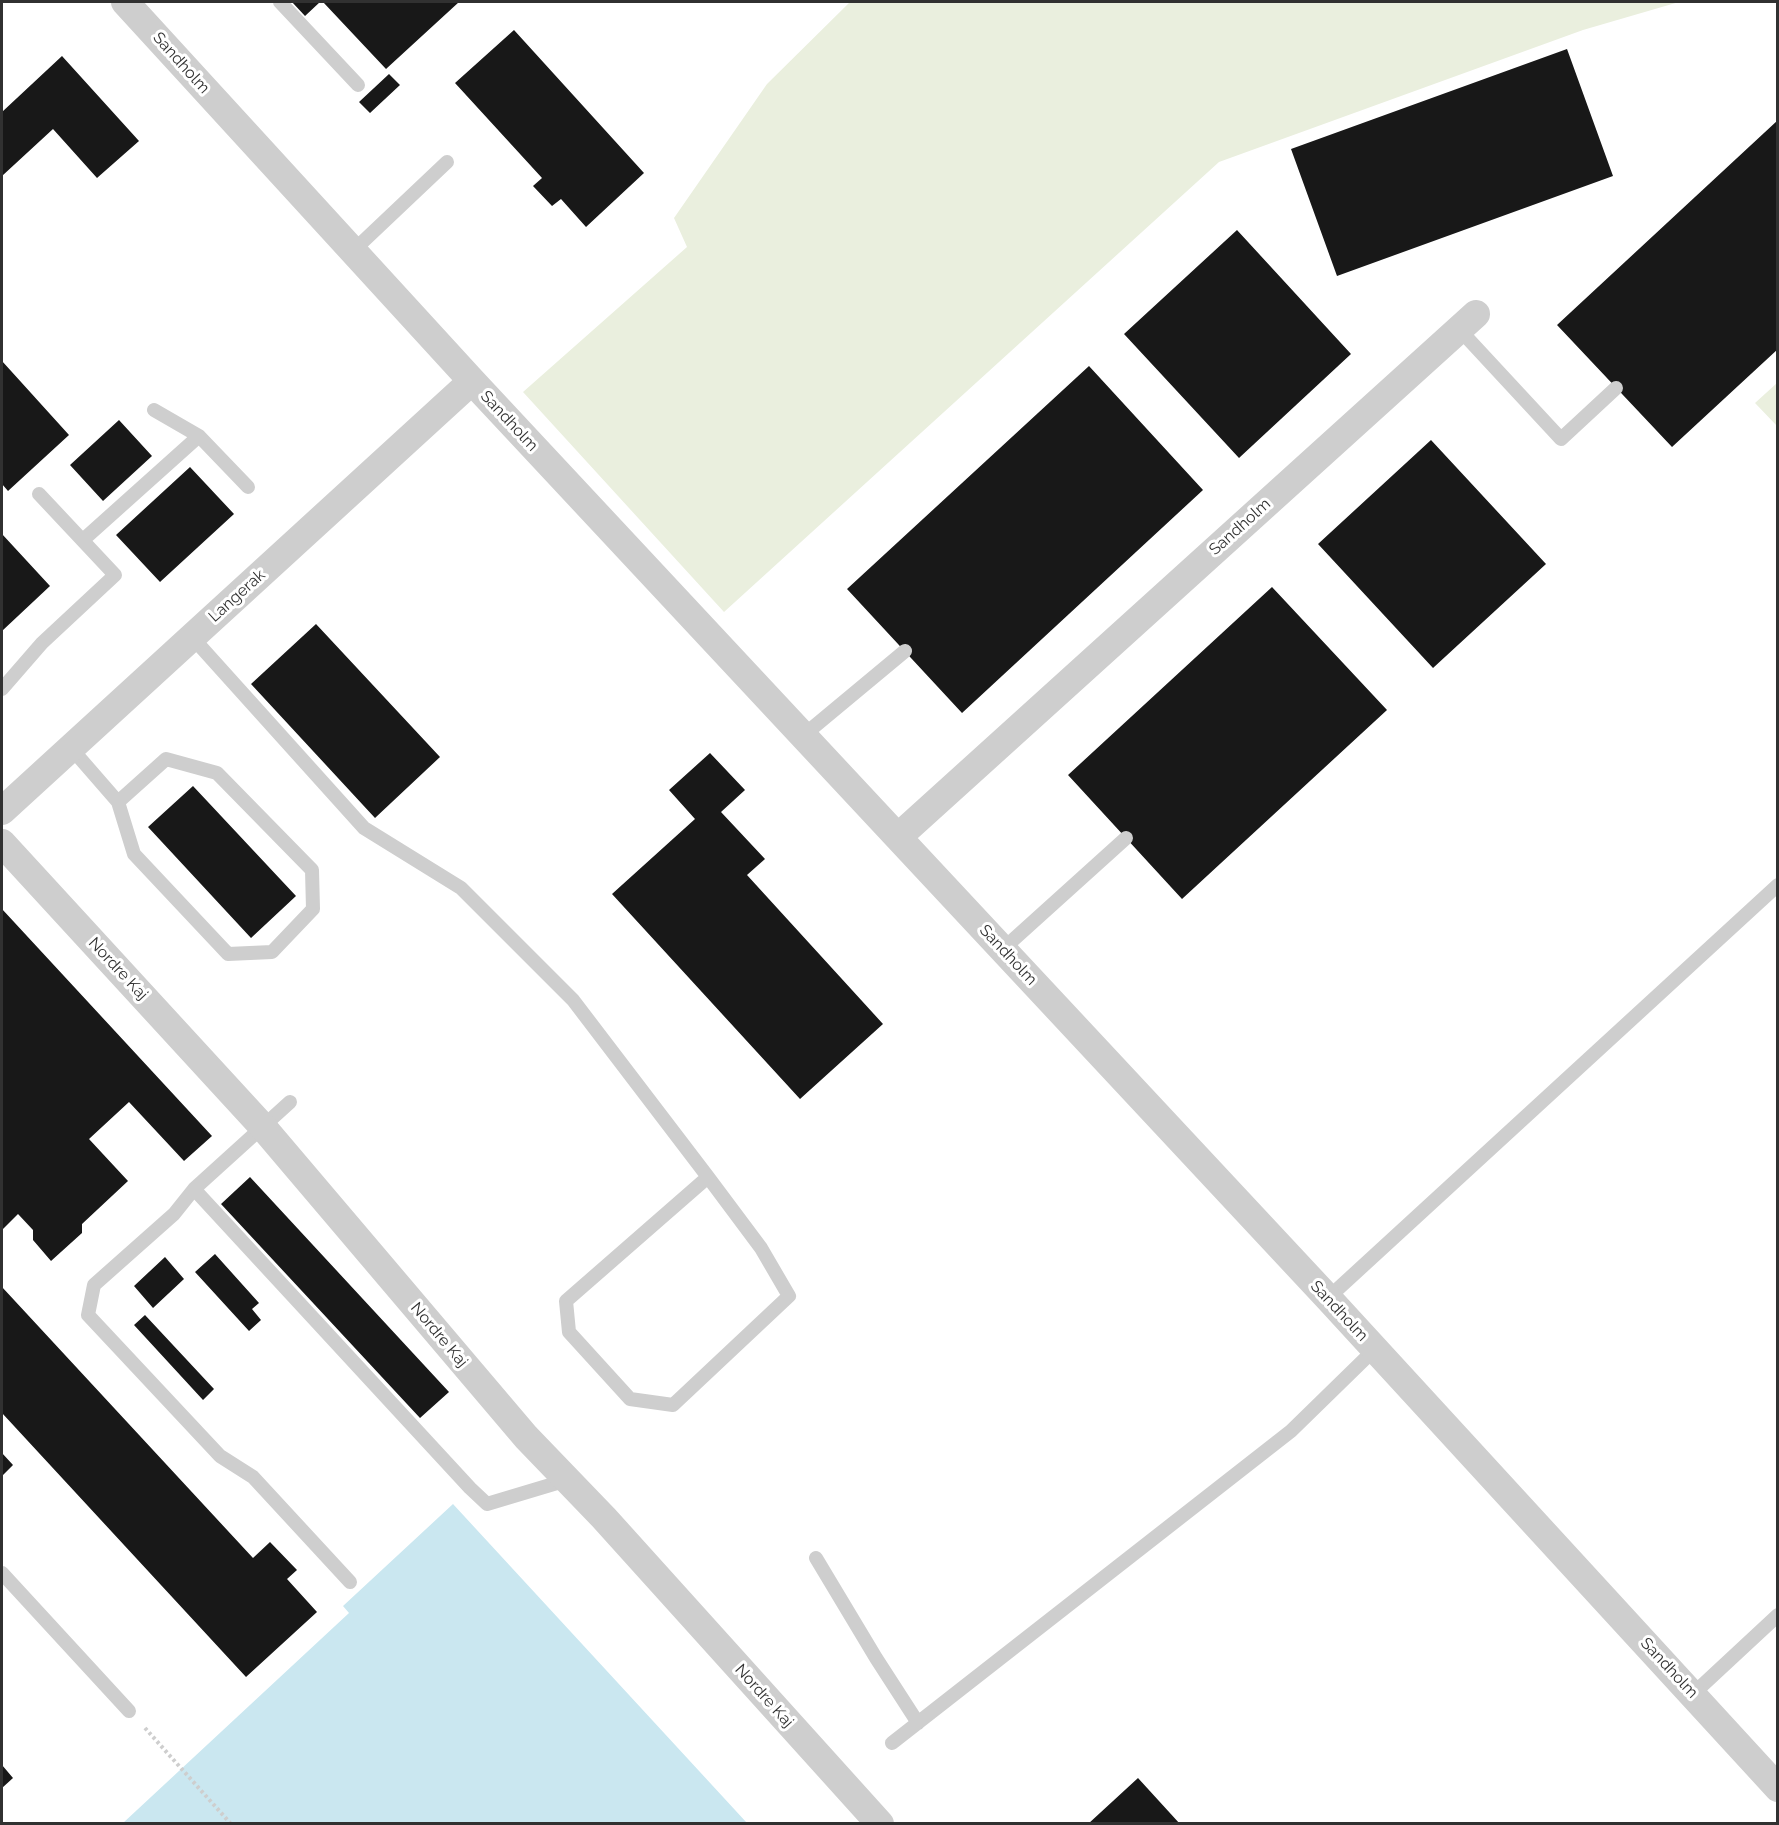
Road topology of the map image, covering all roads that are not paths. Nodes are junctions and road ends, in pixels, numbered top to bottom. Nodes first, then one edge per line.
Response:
1 (125, 2) edge
2 (280, 2) edge
3 (358, 85) dead end
4 (447, 162) dead end
5 (353, 251) junction
6 (1467, 321) joint
7 (472, 381) junction
8 (1616, 388) dead end
9 (154, 410) dead end
10 (200, 436) junction
11 (248, 488) dead end
12 (39, 494) dead end
13 (83, 540) junction
14 (192, 637) junction
15 (905, 651) dead end
16 (2, 689) edge
17 (804, 735) junction
18 (71, 748) junction
19 (118, 802) junction
20 (2, 811) edge
21 (898, 837) junction
22 (1126, 838) dead end
23 (2, 843) edge
24 (1776, 889) edge
25 (1003, 949) junction
26 (290, 1102) dead end
27 (262, 1126) junction
28 (708, 1177) junction
29 (194, 1189) junction
30 (1328, 1298) junction
31 (1375, 1349) junction
32 (567, 1480) junction
33 (816, 1558) dead end
34 (2, 1573) edge
35 (350, 1582) dead end
36 (1778, 1615) edge
37 (1693, 1694) junction
38 (129, 1711) road end
39 (918, 1722) junction
40 (892, 1743) dead end
41 (1778, 1788) edge
42 (880, 1824) edge

1 - 5 street, Sandholm
2 - 3 lane
4 - 5 lane
5 - 7 street, Sandholm
6 - 8 lane
6 - 21 street, Sandholm
7 - 14 street, Langerak
7 - 17 street, Sandholm
9 - 10 lane
10 - 11 lane
10 - 13 lane
12 - 13 lane
13 - 16 lane
14 - 18 street, Langerak
14 - 28 lane
15 - 17 lane
17 - 21 street, Sandholm
18 - 19 lane
18 - 20 street, Langerak
19 - 19 lane
21 - 25 street, Sandholm
22 - 25 lane
23 - 27 street, Nordre Kaj
24 - 30 lane
25 - 30 street, Sandholm
26 - 27 lane
27 - 29 lane
27 - 32 street, Nordre Kaj
28 - 28 lane
29 - 32 lane
29 - 35 lane
30 - 31 street, Sandholm
31 - 37 street, Sandholm
31 - 39 lane
32 - 42 street, Nordre Kaj
33 - 39 lane
34 - 38 lane
36 - 37 lane
37 - 41 street, Sandholm
39 - 40 lane

